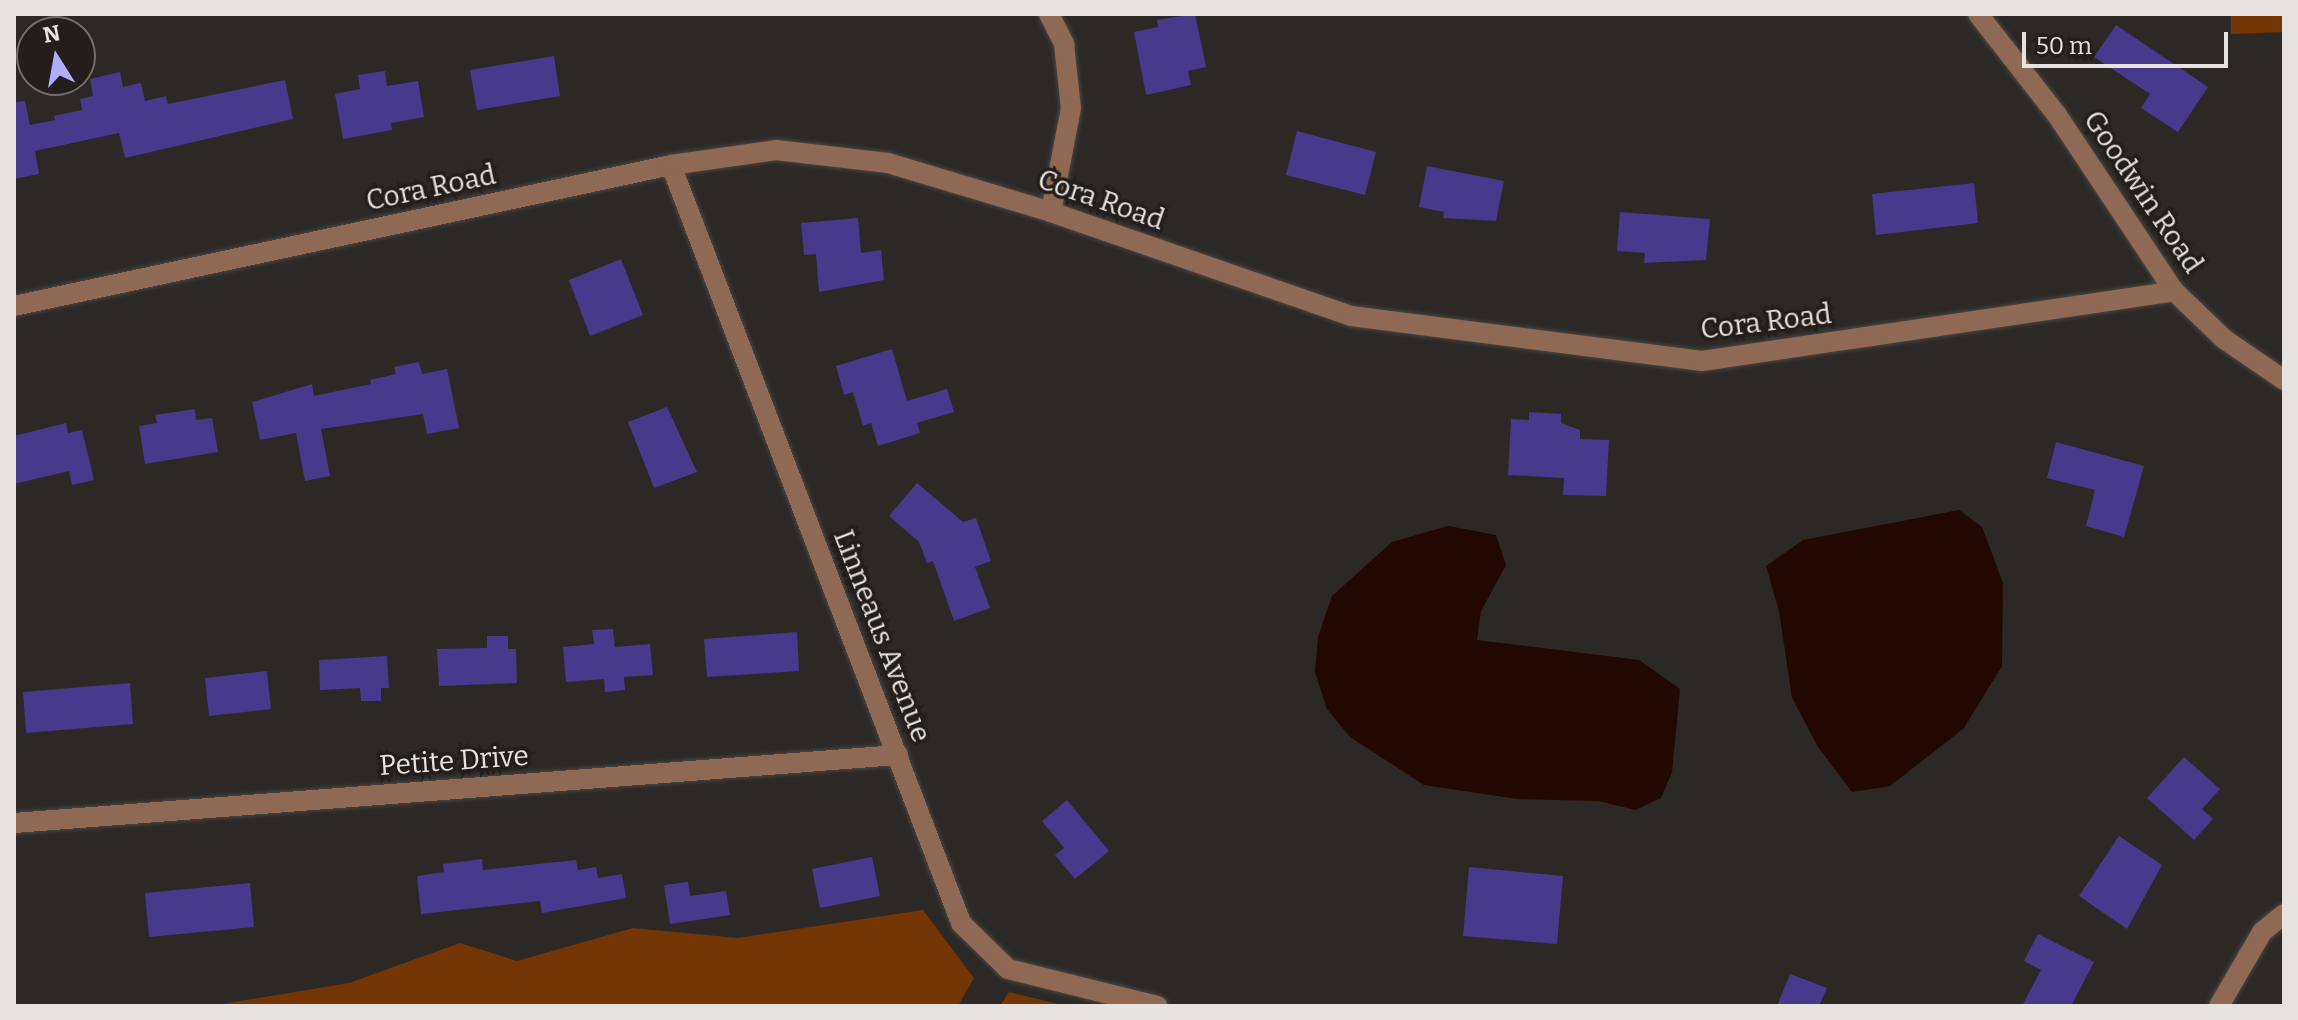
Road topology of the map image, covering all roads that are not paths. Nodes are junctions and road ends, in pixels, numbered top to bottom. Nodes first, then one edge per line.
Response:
1 (1049, 14) edge
2 (1978, 14) edge
3 (671, 165) junction
4 (1051, 212) junction
5 (2174, 291) junction
6 (14, 306) edge
7 (2284, 380) edge
8 (898, 755) junction
9 (14, 823) edge
10 (2284, 914) edge
11 (1157, 1006) edge
12 (2219, 1006) edge

1 - 4 street
2 - 5 street, Goodwin Road
3 - 4 street, Cora Road
3 - 6 street, Cora Road
3 - 8 street, Linneaus Avenue
4 - 5 street, Cora Road
5 - 7 street, Goodwin Road
8 - 9 street, Petite Drive
8 - 11 street, Linneaus Avenue
10 - 12 street

